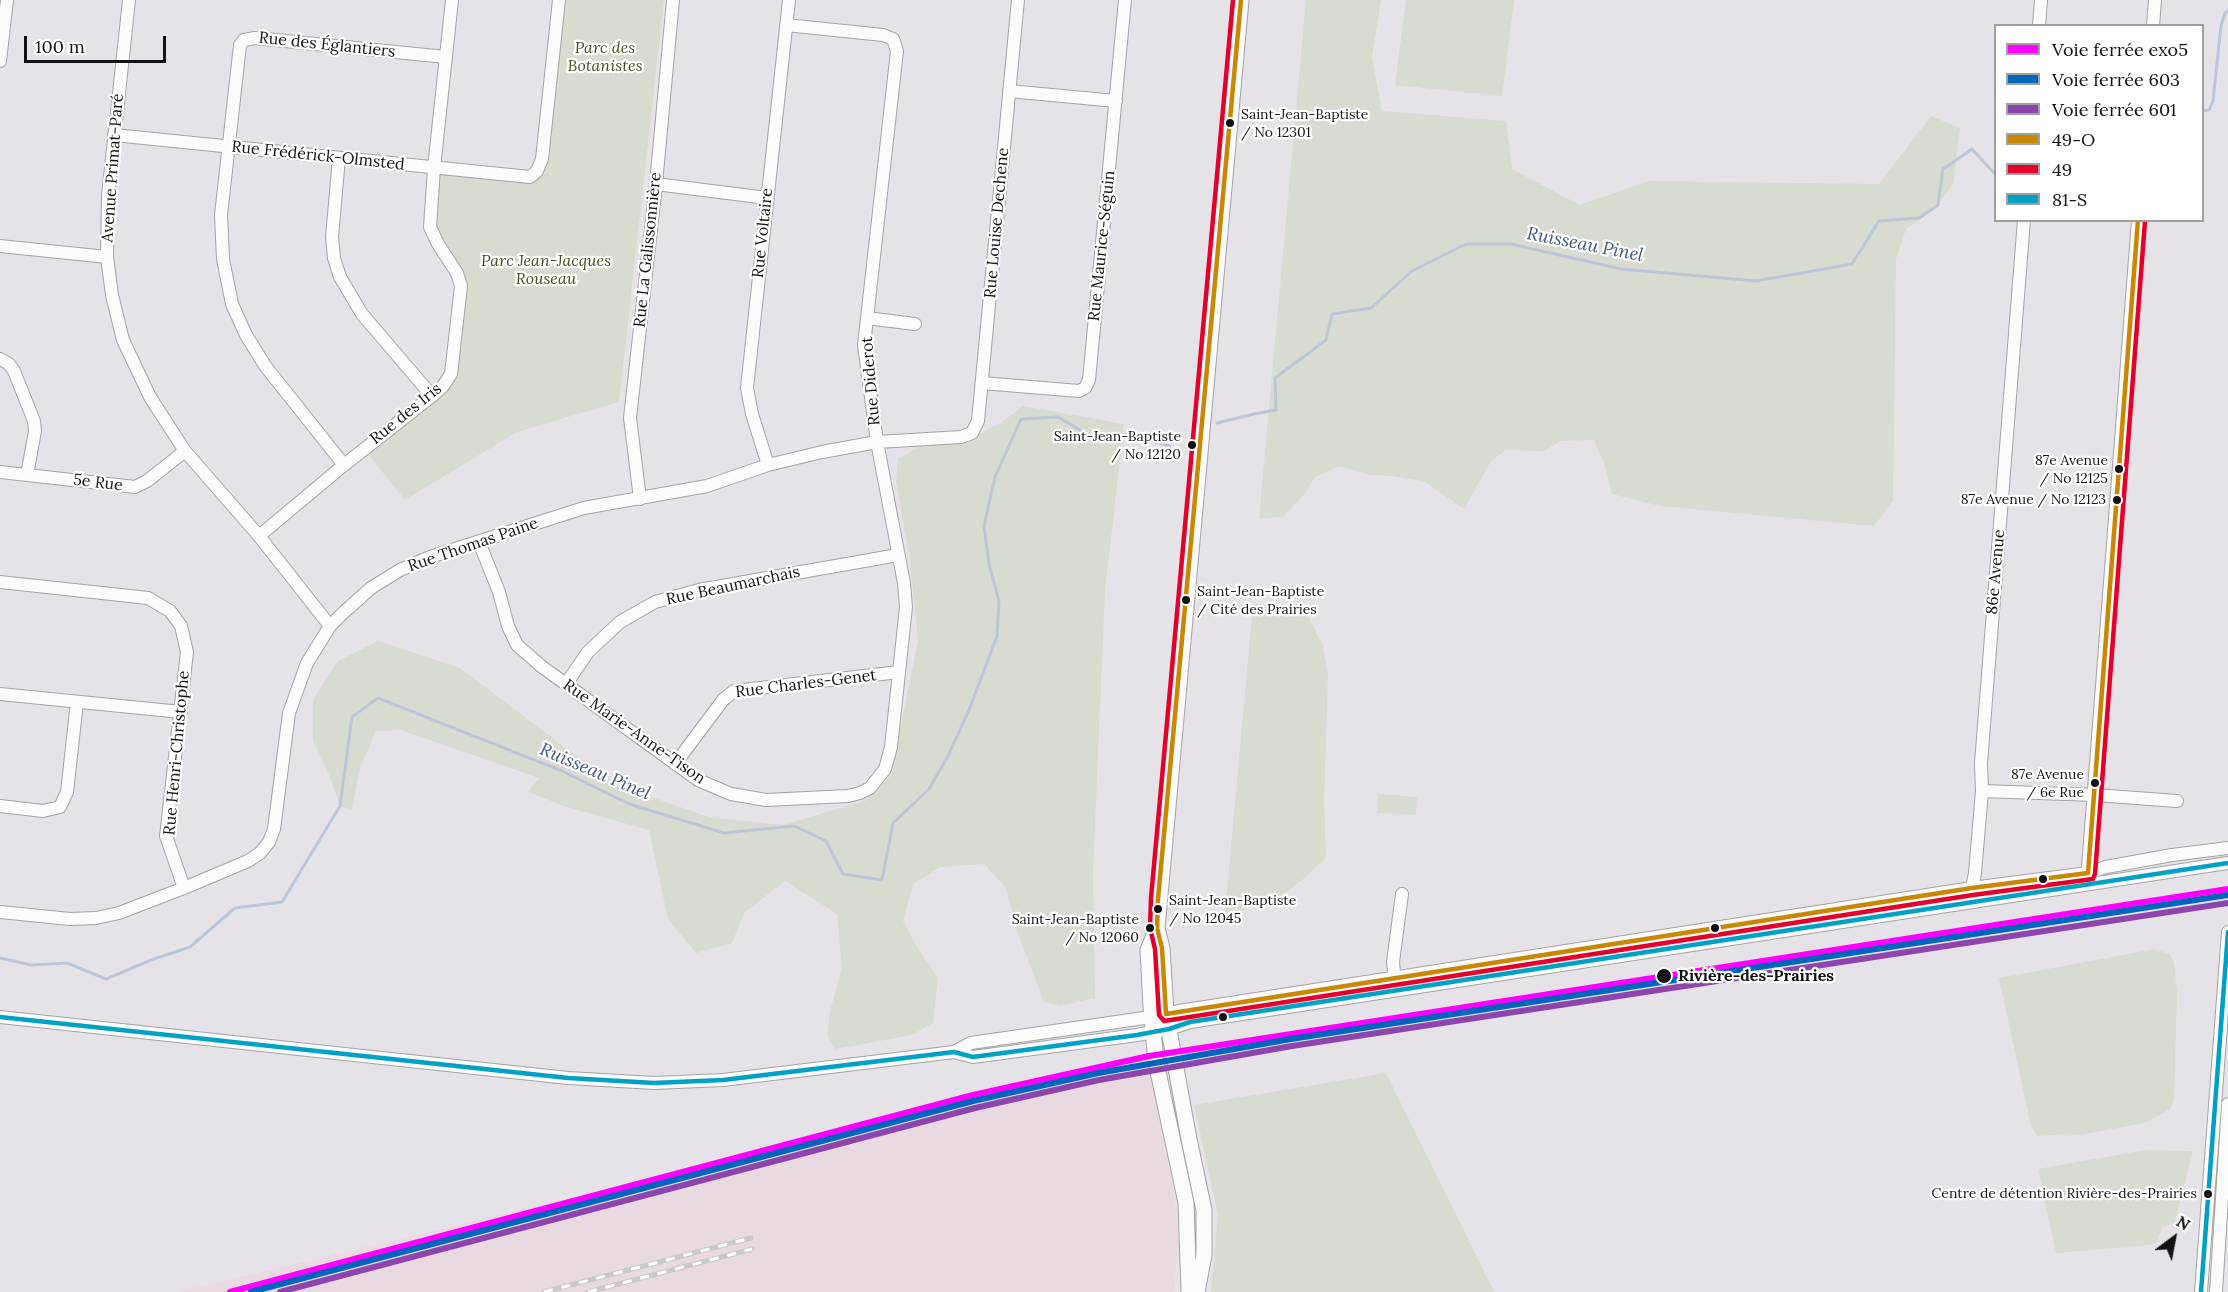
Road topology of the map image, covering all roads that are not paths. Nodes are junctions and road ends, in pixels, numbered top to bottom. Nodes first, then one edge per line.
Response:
1 (7, 0) edge
2 (129, 0) edge
3 (452, 0) edge
4 (559, 0) edge
5 (673, 0) edge
6 (789, 0) edge
7 (1018, 0) edge
8 (1125, 0) edge
9 (1241, 0) edge
10 (2041, 0) edge
11 (2155, 0) edge
12 (2038, 24) edge
13 (2153, 24) edge
14 (786, 25) junction
15 (446, 57) junction
16 (0, 61) edge
17 (1009, 91) junction
18 (1116, 101) junction
19 (114, 135) junction
20 (228, 146) junction
21 (339, 158) junction
22 (434, 168) junction
23 (656, 184) junction
24 (767, 198) junction
25 (2024, 222) edge
26 (2138, 222) edge
27 (0, 246) edge
28 (107, 257) junction
29 (867, 318) junction
30 (915, 324) dead end
31 (0, 359) edge
32 (982, 383) junction
33 (432, 396) junction
34 (961, 437) joint
35 (877, 442) junction
36 (184, 451) junction
37 (344, 465) junction
38 (768, 465) junction
39 (0, 472) edge
40 (27, 475) junction
41 (640, 499) junction
42 (259, 537) junction
43 (479, 542) junction
44 (898, 555) junction
45 (0, 582) edge
46 (330, 626) junction
47 (899, 672) junction
48 (566, 684) junction
49 (0, 694) edge
50 (77, 702) junction
51 (181, 712) junction
52 (675, 764) junction
53 (870, 788) joint
54 (1982, 791) junction
55 (2095, 795) junction
56 (2177, 801) dead end
57 (0, 806) edge
58 (2224, 849) edge
59 (2223, 864) edge
60 (2087, 879) junction
61 (184, 888) junction
62 (1972, 888) junction
63 (1402, 894) dead end
64 (0, 912) edge
65 (2228, 932) edge
66 (1395, 984) junction
67 (0, 1017) edge
68 (1162, 1020) junction
69 (1153, 1032) junction
70 (954, 1052) junction
71 (2228, 1104) edge
72 (1189, 1292) edge
73 (1197, 1292) edge
74 (2201, 1292) edge
75 (2216, 1292) edge

1 - 16 street
2 - 19 street, Avenue Primat-Paré
3 - 15 street, Rue des Iris
4 - 22 street, Rue Frédérick-Olmsted
5 - 23 street, Rue La Galissonnière
6 - 14 street, Rue Voltaire
7 - 17 street, Rue Louise Dechene
8 - 18 street, Rue Maurice-Séguin
9 - 68 main road
10 - 12 street
11 - 13 street
14 - 24 street, Rue Voltaire
14 - 29 street, Rue Diderot
15 - 20 street, Rue des Églantiers
15 - 22 street, Rue des Iris
17 - 18 street
17 - 32 street, Rue Louise Dechene
18 - 32 street, Rue Maurice-Séguin
19 - 20 street, Rue Frédérick-Olmsted
19 - 28 street, Avenue Primat-Paré
20 - 21 street, Rue Frédérick-Olmsted
20 - 37 street
21 - 22 street, Rue Frédérick-Olmsted
21 - 33 street
22 - 33 street, Rue des Iris
23 - 24 street
23 - 41 street, Rue La Galissonnière
24 - 38 street, Rue Voltaire
25 - 54 street, 86e Avenue
26 - 55 street
27 - 28 street
28 - 36 street, Avenue Primat-Paré
29 - 30 street
29 - 35 street, Rue Diderot
31 - 40 street
32 - 34 street, Rue Louise Dechene
33 - 37 street, Rue des Iris
34 - 35 street, Rue Thomas Paine
35 - 38 street, Rue Thomas Paine
35 - 44 street, Rue Diderot
36 - 40 street, 5e Rue
36 - 42 street, Avenue Primat-Paré
37 - 42 street, Rue des Iris
38 - 41 street, Rue Thomas Paine
39 - 40 street, 5e Rue
41 - 43 street, Rue Thomas Paine
42 - 46 street, Avenue Primat-Paré
43 - 46 street, Rue Thomas Paine
43 - 48 street, Rue Marie-Anne-Tison
44 - 47 street, Rue Diderot
44 - 48 street, Rue Beaumarchais
45 - 51 street, Rue Henri-Christophe
46 - 61 street, Rue Thomas Paine
47 - 52 street, Rue Charles-Genet
47 - 53 street, Rue Diderot
48 - 52 street, Rue Marie-Anne-Tison
49 - 50 street
50 - 51 street
50 - 57 street
51 - 61 street, Rue Henri-Christophe
52 - 53 street, Rue Marie-Anne-Tison
54 - 55 street
54 - 62 street, 86e Avenue
55 - 56 street
55 - 60 street
58 - 60 street
59 - 60 street
60 - 62 street
60 - 66 street
61 - 64 street, Rue Thomas Paine
62 - 66 street
63 - 66 street
65 - 74 street
66 - 68 street
67 - 70 street
68 - 69 main road
68 - 70 street
68 - 73 main road
69 - 70 street
69 - 72 main road
71 - 75 street

